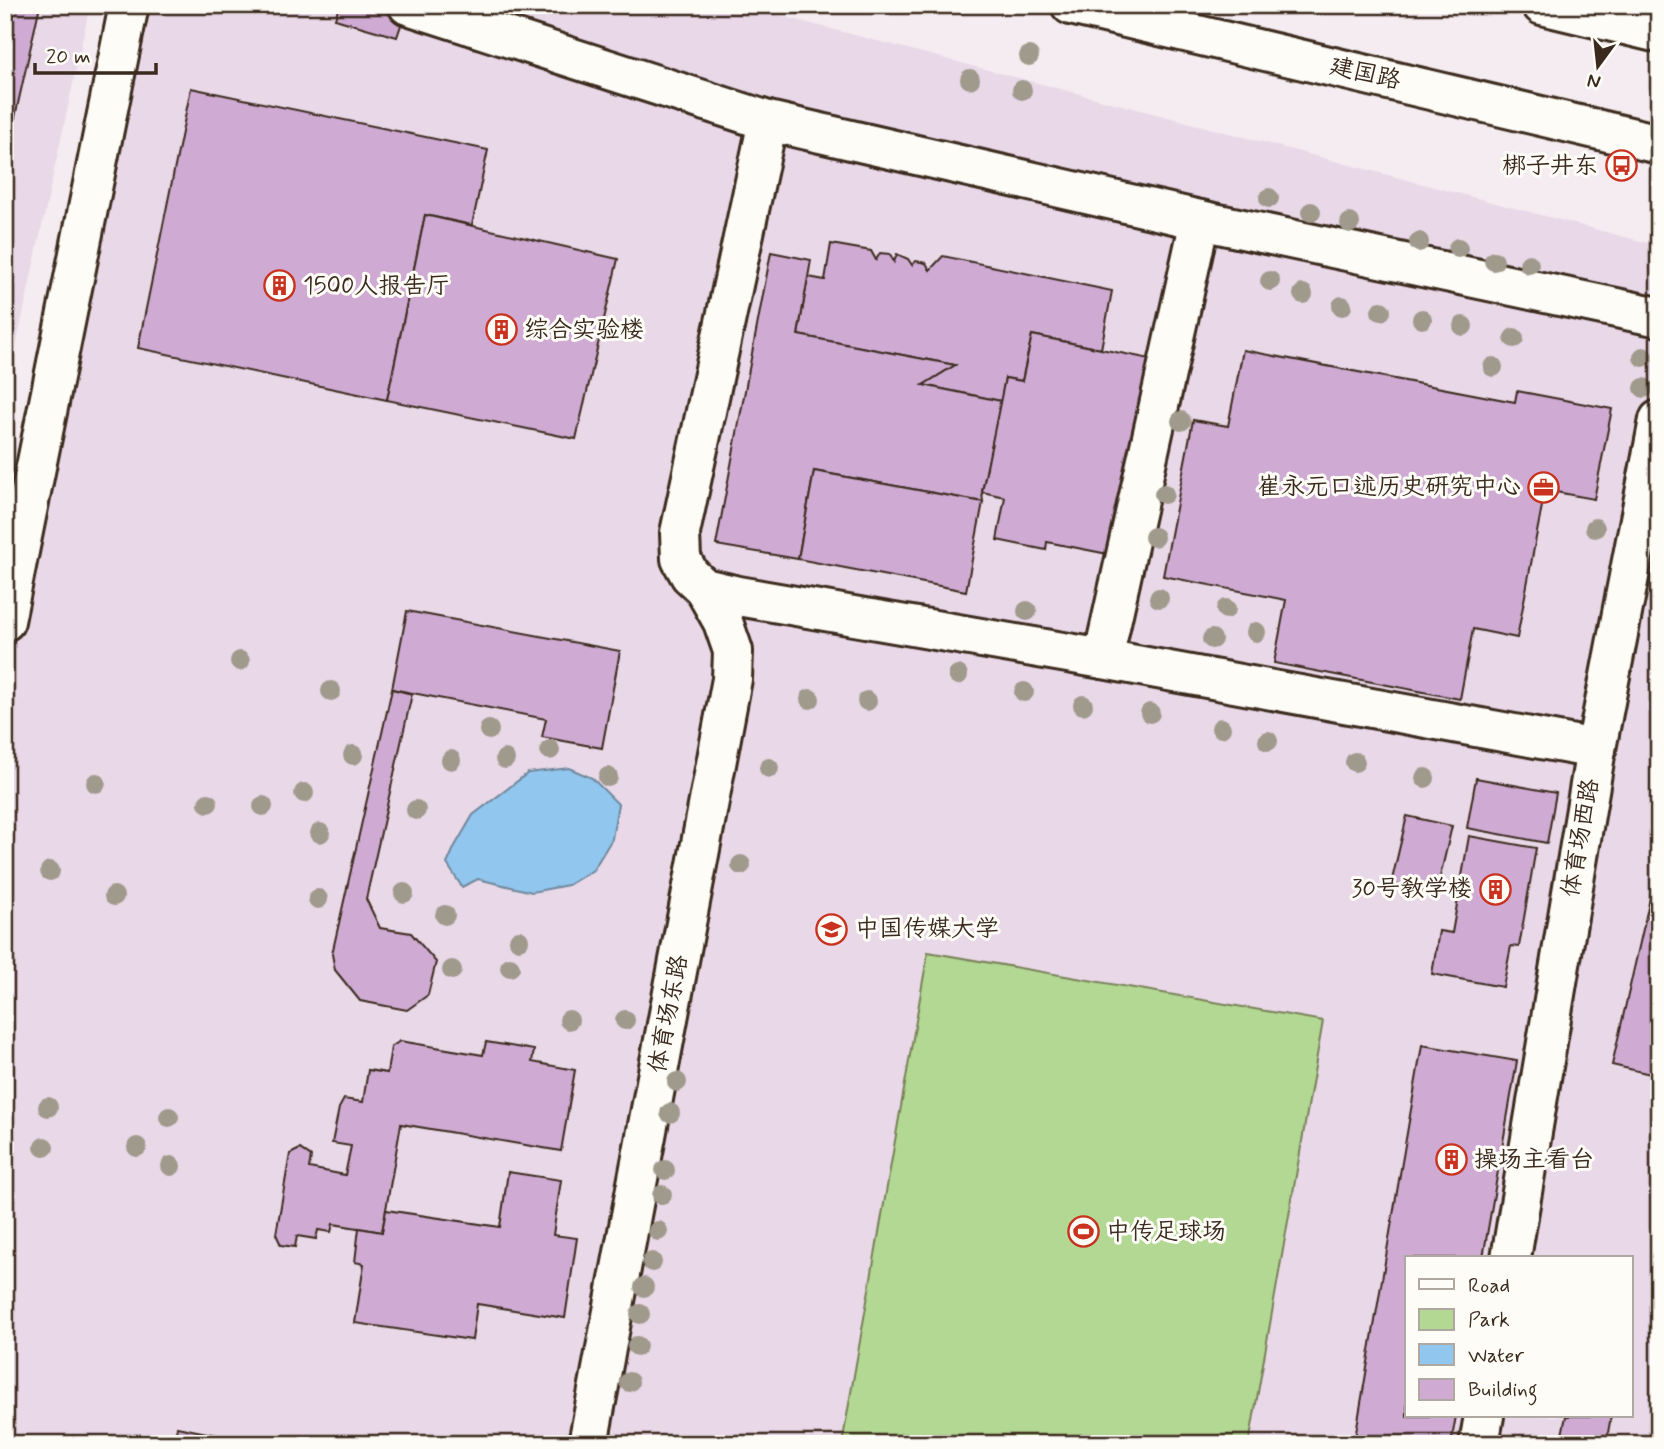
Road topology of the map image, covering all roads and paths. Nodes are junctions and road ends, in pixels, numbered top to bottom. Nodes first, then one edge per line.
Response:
1 (129, 5) edge
2 (408, 5) edge
3 (1071, 5) edge
4 (1542, 5) edge
5 (1659, 33) edge
6 (768, 121) junction
7 (1659, 144) edge
8 (1200, 220) junction
9 (1659, 317) edge
10 (1659, 420) edge
11 (704, 589) junction
12 (5, 621) edge
13 (1103, 659) junction
14 (1596, 749) junction
15 (1511, 1256) edge
16 (1484, 1418) edge
17 (588, 1444) edge
18 (1479, 1444) edge

1 - 12 main road
2 - 6 main road
3 - 7 main road, 建国路
4 - 5 main road
6 - 8 main road
6 - 11 main road, 体育场东路
8 - 9 main road
8 - 13 main road
10 - 14 main road, 体育场西路
11 - 13 main road
11 - 17 main road, 体育场东路
13 - 14 main road
14 - 15 main road, 体育场西路
16 - 18 main road

